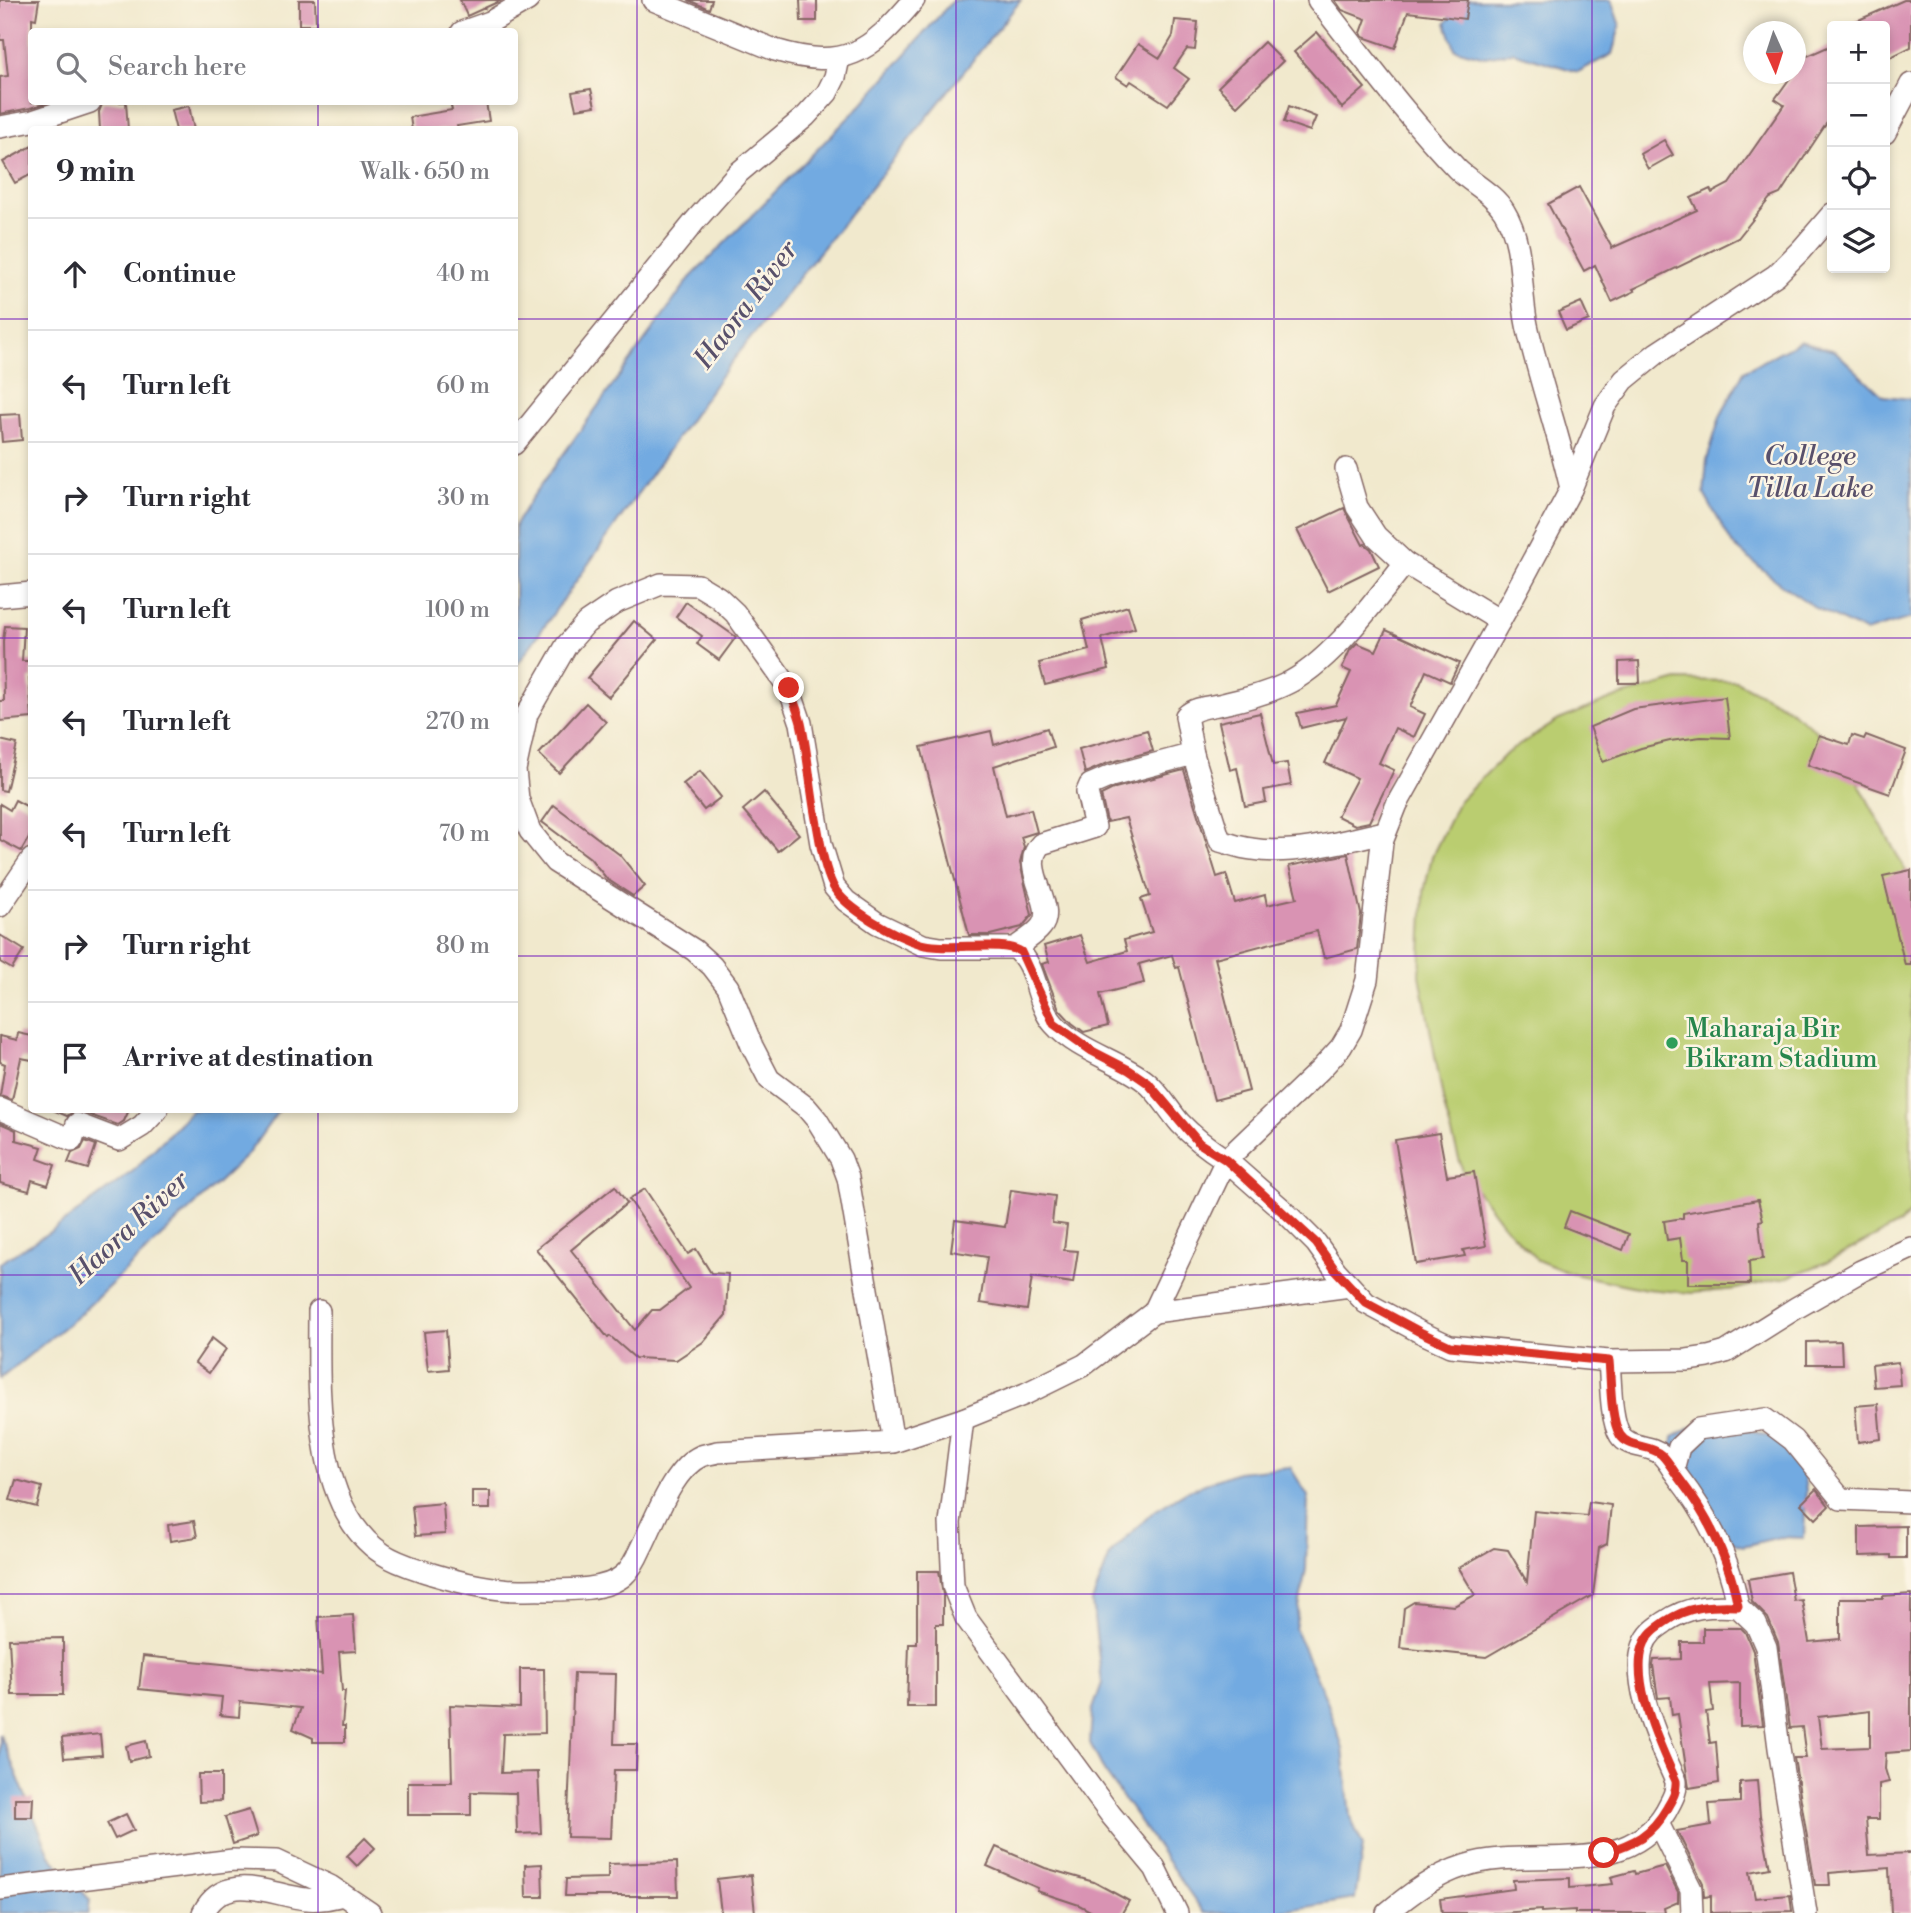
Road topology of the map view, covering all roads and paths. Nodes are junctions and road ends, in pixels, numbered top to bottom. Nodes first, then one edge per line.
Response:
1 (528, 0) edge
2 (653, 0) edge
3 (914, 0) edge
4 (1318, 0) edge
5 (473, 28) edge
6 (839, 58) junction
7 (1911, 84) edge
8 (81, 105) edge
9 (1890, 124) edge
10 (0, 127) edge
11 (1827, 219) edge
12 (518, 439) edge
13 (1346, 469) dead end
14 (1571, 489) junction
15 (1405, 563) junction
16 (28, 593) edge
17 (0, 596) edge
18 (1500, 621) junction
19 (1194, 754) junction
20 (518, 757) edge
21 (518, 799) edge
22 (1384, 832) junction
23 (28, 865) edge
24 (0, 906) edge
25 (1015, 948) junction
26 (0, 1109) edge
27 (154, 1113) edge
28 (1226, 1160) junction
29 (1911, 1248) edge
30 (1350, 1286) junction
31 (319, 1311) dead end
32 (1154, 1312) junction
33 (1609, 1361) junction
34 (963, 1419) junction
35 (893, 1442) junction
36 (1673, 1470) junction
37 (1911, 1502) edge
38 (1738, 1606) junction
39 (1658, 1823) junction
40 (0, 1889) edge
41 (343, 1895) junction
42 (203, 1913) edge
43 (370, 1913) edge
44 (1177, 1913) edge
45 (1387, 1913) edge
46 (1692, 1913) edge
47 (1806, 1913) edge

1 - 5 street
2 - 6 street
3 - 6 street
4 - 14 street
6 - 12 street
7 - 9 street
8 - 10 street
11 - 14 street
13 - 15 street
14 - 18 street
15 - 18 street
15 - 19 street
16 - 17 street
18 - 22 street
19 - 22 street
19 - 25 street
20 - 25 street
21 - 35 street
22 - 28 street
23 - 24 street
25 - 28 street
26 - 27 street
28 - 30 street
28 - 32 street
29 - 33 street
30 - 32 street
30 - 33 street
31 - 35 street
32 - 34 street
33 - 36 street
34 - 35 street
34 - 44 street
36 - 37 street
36 - 38 street
38 - 39 street
38 - 47 street
39 - 45 street
39 - 46 street
40 - 41 street
41 - 42 street
41 - 43 street

